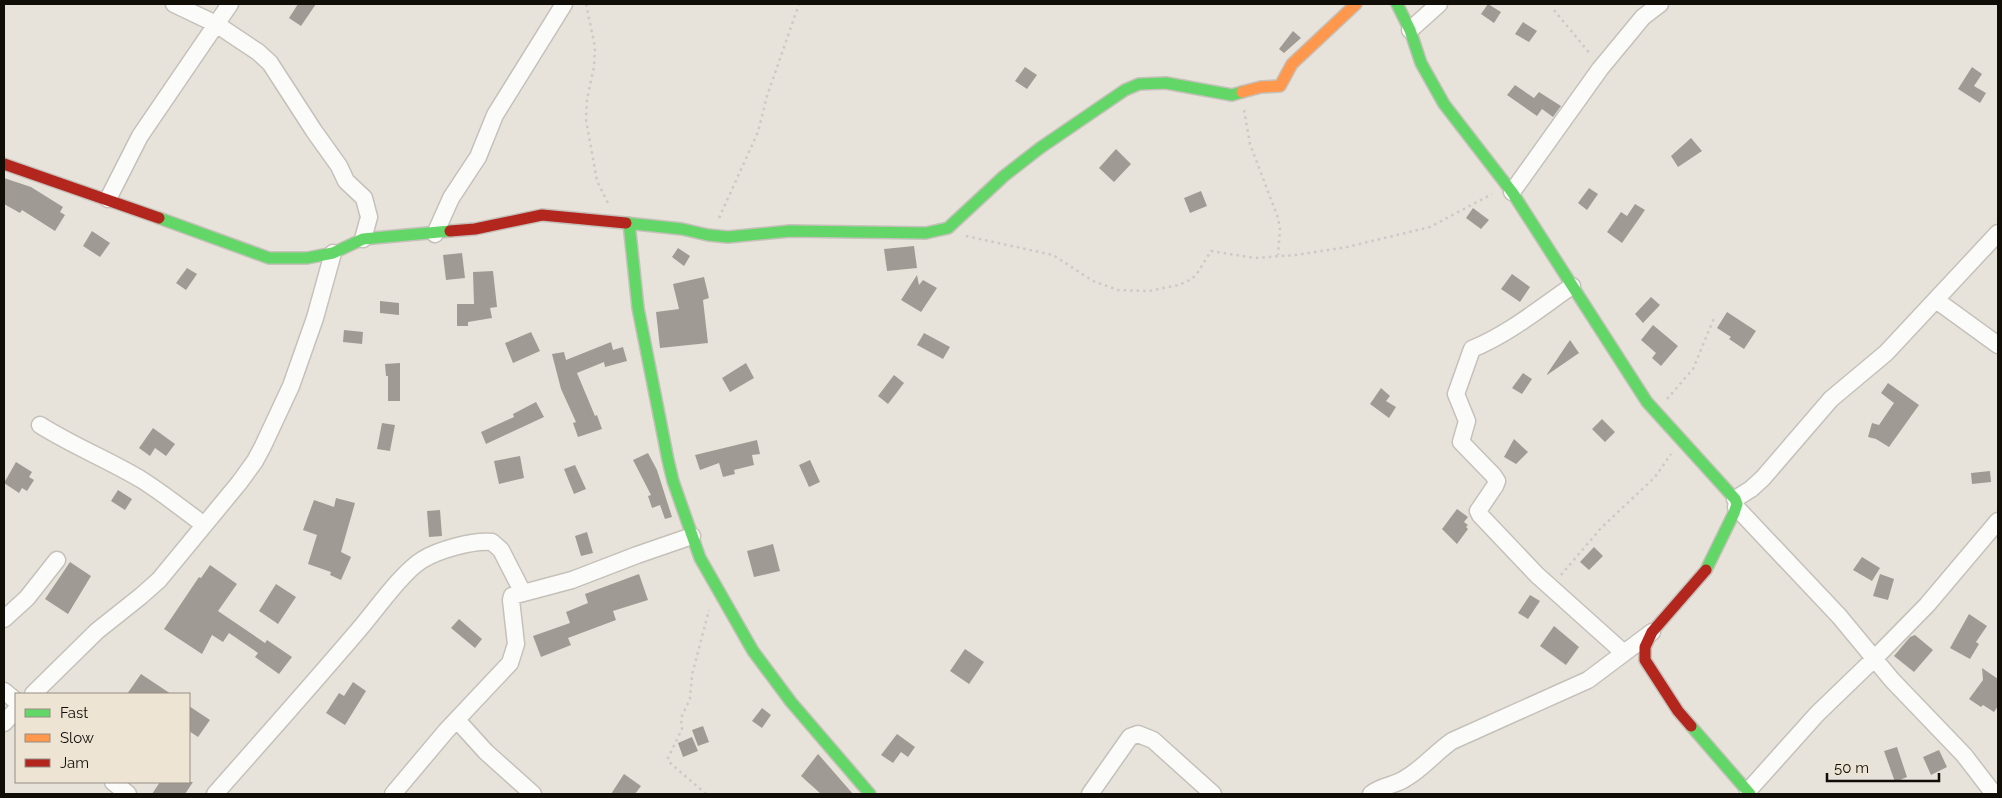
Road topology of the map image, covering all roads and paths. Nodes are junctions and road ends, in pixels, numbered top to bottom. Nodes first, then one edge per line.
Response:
1 (174, 4) edge
2 (230, 4) edge
3 (564, 4) edge
4 (586, 4) edge
5 (799, 4) edge
6 (1356, 4) edge
7 (1397, 4) edge
8 (1439, 4) edge
9 (1660, 4) edge
10 (1554, 10) dead end
11 (216, 24) junction
12 (1410, 30) junction
13 (1600, 69) junction
14 (1240, 93) junction
15 (4, 164) edge
16 (1509, 189) junction
17 (108, 199) junction
18 (624, 222) junction
19 (941, 231) junction
20 (1998, 233) edge
21 (435, 234) junction
22 (712, 236) junction
23 (363, 239) junction
24 (333, 253) junction
25 (1278, 255) junction
26 (1572, 286) junction
27 (1936, 300) junction
28 (1714, 316) dead end
29 (1998, 345) edge
30 (1657, 412) junction
31 (40, 425) dead end
32 (1681, 438) junction
33 (1736, 503) junction
34 (1998, 521) edge
35 (204, 526) junction
36 (692, 536) junction
37 (57, 560) dead end
38 (715, 586) junction
39 (1551, 588) junction
40 (524, 593) junction
41 (4, 619) edge
42 (1652, 632) junction
43 (1624, 653) junction
44 (1876, 658) junction
45 (4, 691) edge
46 (34, 693) edge
47 (15, 700) edge
48 (15, 711) edge
49 (457, 720) junction
50 (4, 723) edge
51 (114, 783) edge
52 (1748, 793) edge
53 (128, 794) edge
54 (215, 794) edge
55 (393, 794) edge
56 (533, 794) edge
57 (706, 794) edge
58 (870, 794) edge
59 (1090, 794) edge
60 (1213, 794) edge
61 (1370, 794) edge
62 (1994, 794) edge

1 - 11 street
2 - 11 street
3 - 21 street
4 - 18 path
5 - 22 path
6 - 14 street
7 - 12 street
8 - 12 street
9 - 13 street
10 - 13 path
11 - 17 street
11 - 23 street
12 - 16 street
13 - 16 street
14 - 19 street
14 - 25 path
15 - 17 street
16 - 25 path
16 - 26 street
17 - 24 street
18 - 21 street
18 - 22 street
18 - 36 street
19 - 22 street
19 - 25 path
20 - 27 street
21 - 23 street
23 - 24 street
24 - 35 street
26 - 30 street
26 - 39 street
27 - 29 street
27 - 33 street
28 - 30 path
30 - 32 street
31 - 35 street
32 - 33 street
32 - 39 path
33 - 42 street
33 - 44 street
34 - 44 street
35 - 46 street
36 - 38 street
36 - 40 street
37 - 41 street
38 - 57 path
38 - 58 street
39 - 43 street
40 - 49 street
40 - 54 street
42 - 43 street
42 - 52 street
43 - 61 street
44 - 52 street
44 - 62 street
45 - 47 street
48 - 50 street
49 - 55 street
49 - 56 street
51 - 53 street
59 - 60 street

